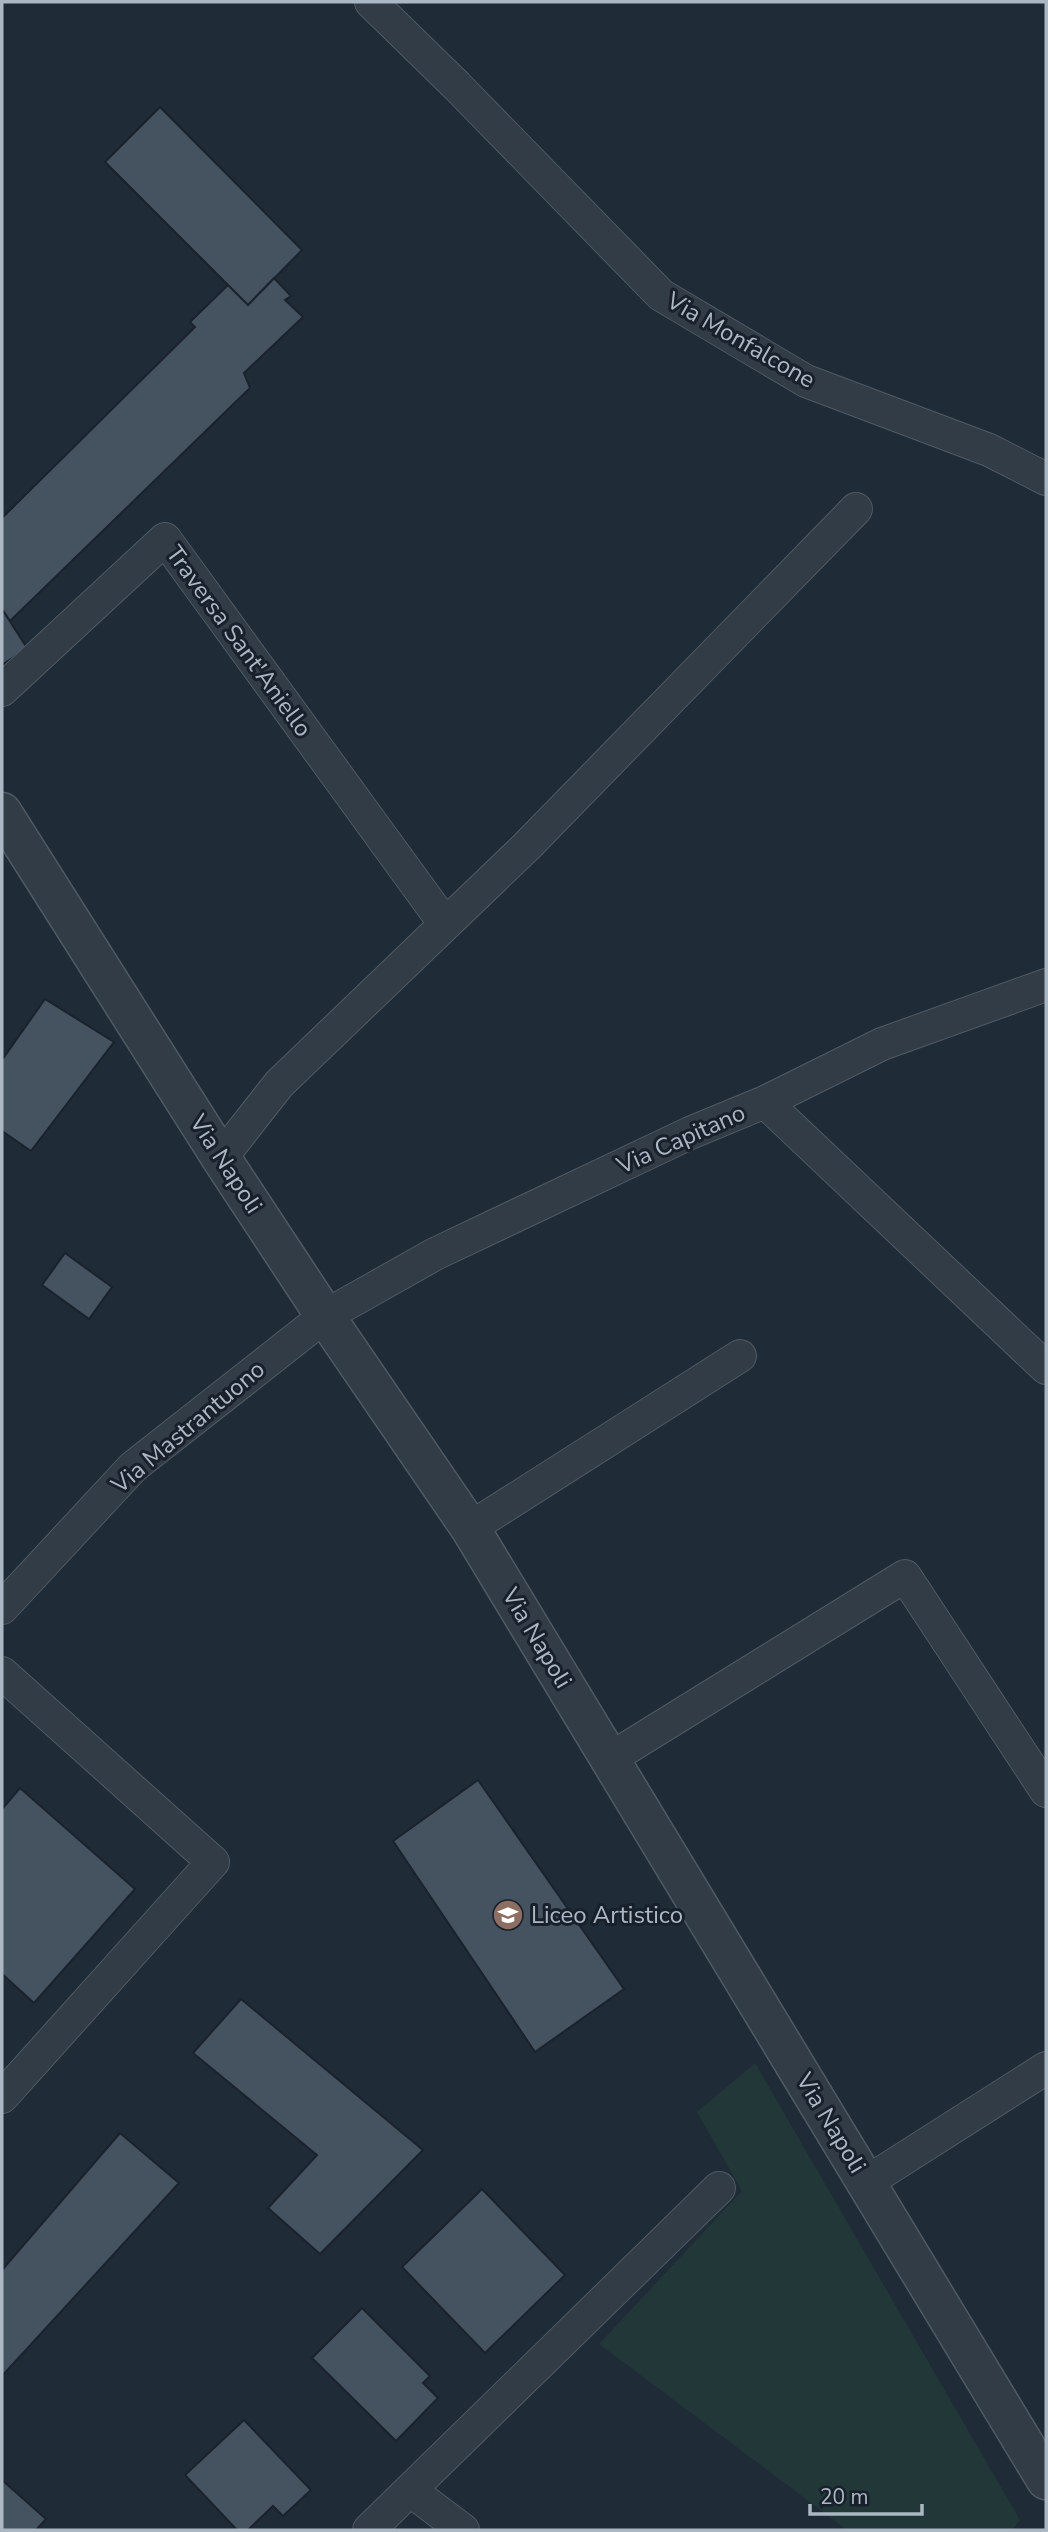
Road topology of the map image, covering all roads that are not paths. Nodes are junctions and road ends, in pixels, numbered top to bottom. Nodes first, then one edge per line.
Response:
1 (371, 2) edge
2 (1046, 479) edge
3 (856, 509) dead end
4 (2, 690) edge
5 (2, 812) edge
6 (445, 924) junction
7 (1046, 985) edge
8 (765, 1102) junction
9 (221, 1158) junction
10 (325, 1317) junction
11 (740, 1356) dead end
12 (1046, 1368) edge
13 (471, 1528) junction
14 (2, 1608) edge
15 (2, 1672) edge
16 (611, 1758) junction
17 (1046, 1791) edge
18 (1046, 2068) edge
19 (2, 2096) edge
20 (867, 2182) junction
21 (719, 2188) dead end
22 (1046, 2480) edge
23 (410, 2490) junction
24 (369, 2530) edge
25 (463, 2530) edge

1 - 2 street, Via Monfalcone
3 - 6 street
4 - 6 street, Traversa Sant'Aniello
5 - 9 street, Via Napoli
6 - 9 street
7 - 8 street, Via Capitano
8 - 10 street, Via Capitano
8 - 12 street
9 - 10 street, Via Napoli
10 - 13 street, Via Napoli
10 - 14 street, Via Mastrantuono
11 - 13 street
13 - 16 street, Via Napoli
15 - 19 street
16 - 17 street
16 - 20 street, Via Napoli
18 - 20 street
20 - 22 street, Via Napoli
21 - 23 street
23 - 24 street
23 - 25 street

